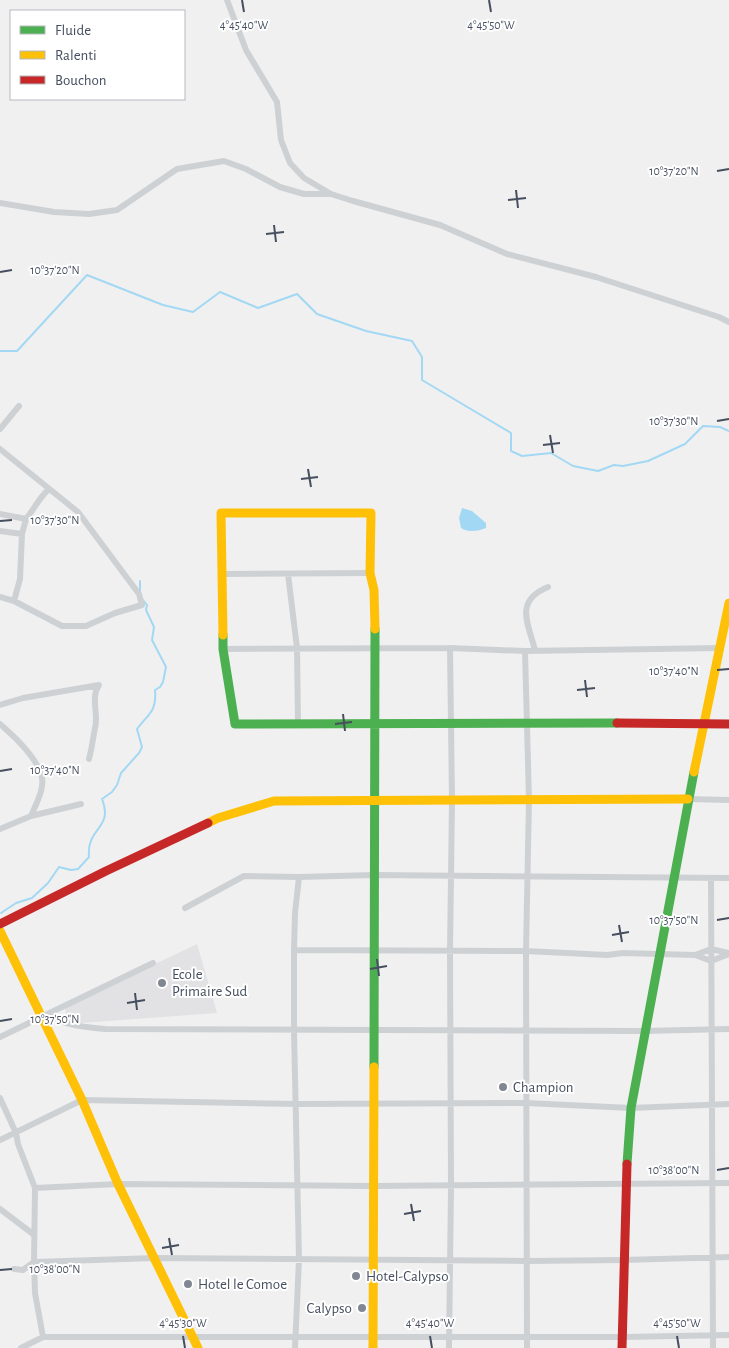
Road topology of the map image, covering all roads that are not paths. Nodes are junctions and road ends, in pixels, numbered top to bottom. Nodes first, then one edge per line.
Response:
1 (227, 0) edge
2 (331, 194) junction
3 (0, 203) edge
4 (729, 322) edge
5 (20, 406) dead end
6 (0, 429) edge
7 (0, 449) edge
8 (49, 488) junction
9 (0, 514) edge
10 (26, 519) junction
11 (0, 531) edge
12 (22, 534) junction
13 (370, 573) junction
14 (222, 574) junction
15 (288, 574) junction
16 (548, 587) dead end
17 (0, 597) edge
18 (14, 601) junction
19 (729, 602) edge
20 (223, 648) junction
21 (298, 648) junction
22 (375, 648) junction
23 (450, 648) junction
24 (720, 648) junction
25 (525, 650) junction
26 (535, 650) junction
27 (0, 705) edge
28 (451, 723) junction
29 (528, 723) junction
30 (704, 723) junction
31 (0, 724) edge
32 (298, 724) junction
33 (374, 724) junction
34 (729, 724) edge
35 (89, 759) dead end
36 (688, 799) junction
37 (375, 800) junction
38 (452, 800) junction
39 (529, 800) junction
40 (729, 800) edge
41 (81, 804) dead end
42 (32, 816) junction
43 (0, 829) edge
44 (374, 875) junction
45 (450, 876) junction
46 (527, 876) junction
47 (299, 877) junction
48 (675, 878) junction
49 (711, 878) junction
50 (729, 878) edge
51 (185, 908) dead end
52 (0, 924) edge
53 (0, 930) edge
54 (711, 949) junction
55 (294, 950) junction
56 (375, 951) junction
57 (450, 951) junction
58 (526, 951) junction
59 (729, 953) edge
60 (660, 954) junction
61 (695, 955) junction
62 (711, 961) junction
63 (153, 963) dead end
64 (45, 1015) junction
65 (712, 1029) junction
66 (729, 1029) edge
67 (449, 1030) junction
68 (526, 1030) junction
69 (294, 1031) junction
70 (375, 1031) junction
71 (644, 1031) junction
72 (0, 1037) edge
73 (0, 1098) edge
74 (82, 1100) junction
75 (375, 1103) junction
76 (449, 1103) junction
77 (526, 1103) junction
78 (296, 1104) junction
79 (729, 1104) edge
80 (712, 1105) junction
81 (631, 1108) junction
82 (16, 1133) junction
83 (0, 1140) edge
84 (712, 1183) junction
85 (729, 1183) edge
86 (118, 1184) junction
87 (527, 1185) junction
88 (625, 1185) junction
89 (298, 1186) junction
90 (373, 1186) junction
91 (451, 1186) junction
92 (34, 1188) junction
93 (0, 1209) edge
94 (33, 1234) junction
95 (712, 1257) junction
96 (729, 1257) edge
97 (155, 1258) junction
98 (299, 1259) junction
99 (373, 1260) junction
100 (450, 1260) junction
101 (527, 1260) junction
102 (623, 1260) junction
103 (34, 1262) junction
104 (14, 1269) dead end
105 (713, 1334) junction
106 (729, 1335) edge
107 (42, 1337) junction
108 (192, 1337) junction
109 (295, 1337) junction
110 (373, 1337) junction
111 (448, 1337) junction
112 (527, 1337) junction
113 (623, 1337) junction
114 (22, 1348) edge
115 (198, 1348) edge
116 (295, 1348) edge
117 (373, 1348) edge
118 (448, 1348) edge
119 (527, 1348) edge
120 (622, 1348) edge
121 (713, 1348) edge

1 - 2 street
2 - 3 street
2 - 4 street
5 - 6 street
7 - 8 street
8 - 10 street
8 - 18 street
9 - 10 street
10 - 12 street
11 - 12 street
12 - 18 street
13 - 14 main road
13 - 15 street
13 - 22 main road
14 - 15 street
14 - 20 main road
15 - 21 street
16 - 26 street
17 - 18 street
19 - 24 main road
20 - 21 street
20 - 32 main road
21 - 22 street
21 - 32 street
22 - 23 street
22 - 33 main road
23 - 25 street
23 - 28 street
24 - 26 street
24 - 30 main road
25 - 26 street
25 - 29 street
27 - 35 street
28 - 29 main road
28 - 33 main road
28 - 38 street
29 - 30 main road
29 - 39 street
30 - 34 main road
30 - 36 main road
31 - 42 street
32 - 33 main road
33 - 37 main road
36 - 39 main road
36 - 40 street
36 - 48 main road
37 - 38 main road
37 - 44 main road
37 - 52 main road
38 - 39 main road
38 - 45 street
39 - 46 street
41 - 42 street
42 - 43 street
44 - 45 street
44 - 47 street
44 - 56 main road
45 - 46 street
45 - 57 street
46 - 48 street
46 - 58 street
47 - 51 street
47 - 55 street
48 - 49 street
48 - 60 main road
49 - 50 street
49 - 54 street
53 - 64 main road
54 - 59 street
54 - 61 street
54 - 62 street
55 - 56 street
55 - 69 street
56 - 57 street
56 - 70 main road
57 - 58 street
57 - 67 street
58 - 60 street
58 - 68 street
59 - 62 street
60 - 61 street
60 - 71 main road
61 - 62 street
62 - 65 street
63 - 64 street
64 - 69 street
64 - 72 street
64 - 74 main road
65 - 66 street
65 - 71 street
65 - 80 street
67 - 68 street
67 - 70 street
67 - 76 street
68 - 71 street
68 - 77 street
69 - 70 street
69 - 78 street
70 - 75 main road
71 - 81 main road
73 - 82 street
74 - 78 street
74 - 82 street
74 - 86 main road
75 - 76 street
75 - 78 street
75 - 90 main road
76 - 77 street
76 - 91 street
77 - 81 street
77 - 87 street
78 - 89 street
79 - 80 street
80 - 81 street
80 - 84 street
81 - 88 main road
82 - 83 street
82 - 92 street
84 - 85 street
84 - 88 street
84 - 95 street
86 - 89 street
86 - 92 street
86 - 97 main road
87 - 88 street
87 - 91 street
87 - 101 street
88 - 102 main road
89 - 90 street
89 - 98 street
90 - 91 street
90 - 99 main road
91 - 100 street
92 - 94 street
93 - 94 street
94 - 103 street
95 - 96 street
95 - 102 street
95 - 105 street
97 - 98 street
97 - 103 street
97 - 108 main road
98 - 99 street
98 - 109 street
99 - 100 street
99 - 110 main road
100 - 101 street
100 - 111 street
101 - 102 street
101 - 112 street
102 - 113 main road
103 - 104 street
103 - 107 street
105 - 106 street
105 - 113 street
105 - 121 street
107 - 108 street
107 - 114 street
108 - 109 street
108 - 115 main road
109 - 110 street
109 - 116 street
110 - 111 street
110 - 117 main road
111 - 112 street
111 - 118 street
112 - 113 street
112 - 119 street
113 - 120 main road

